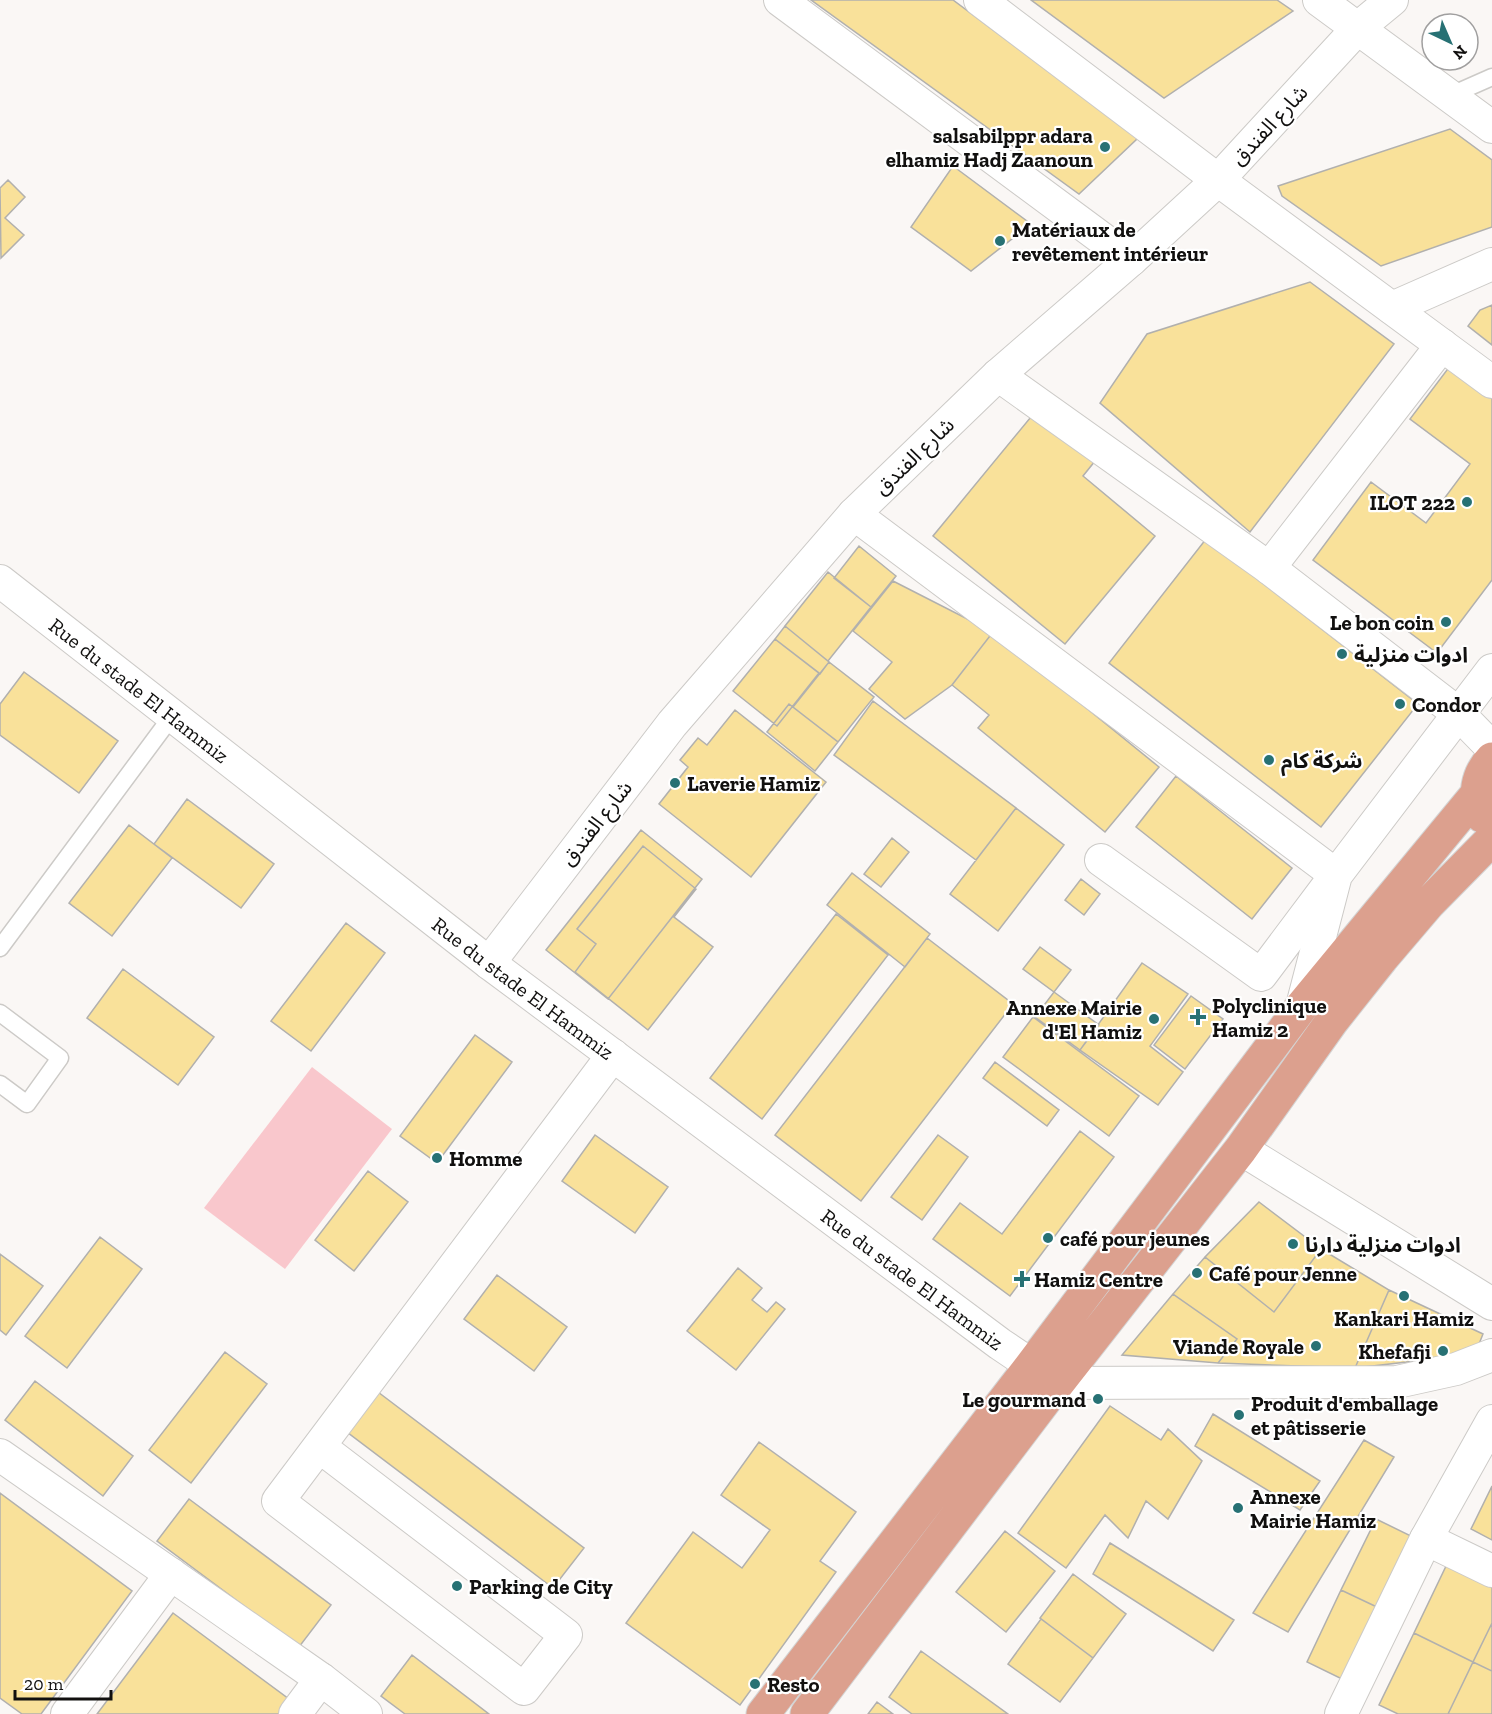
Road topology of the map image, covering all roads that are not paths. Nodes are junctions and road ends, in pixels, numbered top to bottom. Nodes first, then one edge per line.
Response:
1 (780, 0) edge
2 (980, 0) edge
3 (1319, 0) edge
4 (1392, 0) edge
5 (1358, 28) junction
6 (1492, 77) edge
7 (1449, 96) junction
8 (1492, 127) edge
9 (1218, 180) junction
10 (1131, 260) junction
11 (1492, 264) edge
12 (1392, 308) junction
13 (1442, 345) junction
14 (998, 375) junction
15 (1492, 382) edge
16 (854, 514) junction
17 (1269, 568) junction
18 (0, 580) edge
19 (1492, 670) edge
20 (1459, 714) junction
21 (172, 716) junction
22 (1492, 748) edge
23 (1492, 759) edge
24 (1477, 794) junction
25 (1492, 829) edge
26 (1492, 839) edge
27 (1101, 860) dead end
28 (1492, 866) edge
29 (1460, 872) junction
30 (1336, 875) junction
31 (0, 948) edge
32 (489, 963) junction
33 (1302, 1006) junction
34 (0, 1013) edge
35 (613, 1055) junction
36 (0, 1084) edge
37 (1241, 1149) junction
38 (1492, 1304) edge
39 (1492, 1355) edge
40 (1044, 1375) junction
41 (1492, 1421) edge
42 (320, 1446) junction
43 (0, 1455) edge
44 (1426, 1539) junction
45 (1492, 1571) edge
46 (171, 1574) junction
47 (321, 1678) junction
48 (67, 1714) edge
49 (295, 1714) edge
50 (366, 1714) edge
51 (764, 1714) edge
52 (807, 1714) edge
53 (1341, 1714) edge

1 - 10 street
2 - 9 street
3 - 5 street
4 - 5 street, شارع الفندق
5 - 7 street
5 - 9 street, شارع الفندق
6 - 7 lane
7 - 8 street
9 - 10 street, شارع الفندق
9 - 12 street
10 - 14 street, شارع الفندق
11 - 12 street
12 - 13 street
13 - 15 street
13 - 17 street
14 - 16 street, شارع الفندق
14 - 17 street
16 - 30 street
16 - 32 street, شارع الفندق
17 - 20 street
18 - 21 street, Rue du stade El Hammiz
19 - 20 street
20 - 22 street
20 - 30 street
21 - 31 lane
21 - 32 street, Rue du stade El Hammiz
23 - 24 highway
24 - 25 highway
24 - 33 highway
26 - 29 highway
27 - 30 street
28 - 29 highway
29 - 37 highway
30 - 33 street
32 - 35 street, Rue du stade El Hammiz
33 - 40 highway
34 - 36 lane
35 - 40 street, Rue du stade El Hammiz
35 - 42 street
37 - 38 street
37 - 40 highway
39 - 40 street
40 - 51 highway
40 - 52 highway
41 - 44 street
42 - 42 street
43 - 46 street
44 - 45 street
44 - 53 street
46 - 47 street
46 - 48 street
47 - 49 street
47 - 50 street

